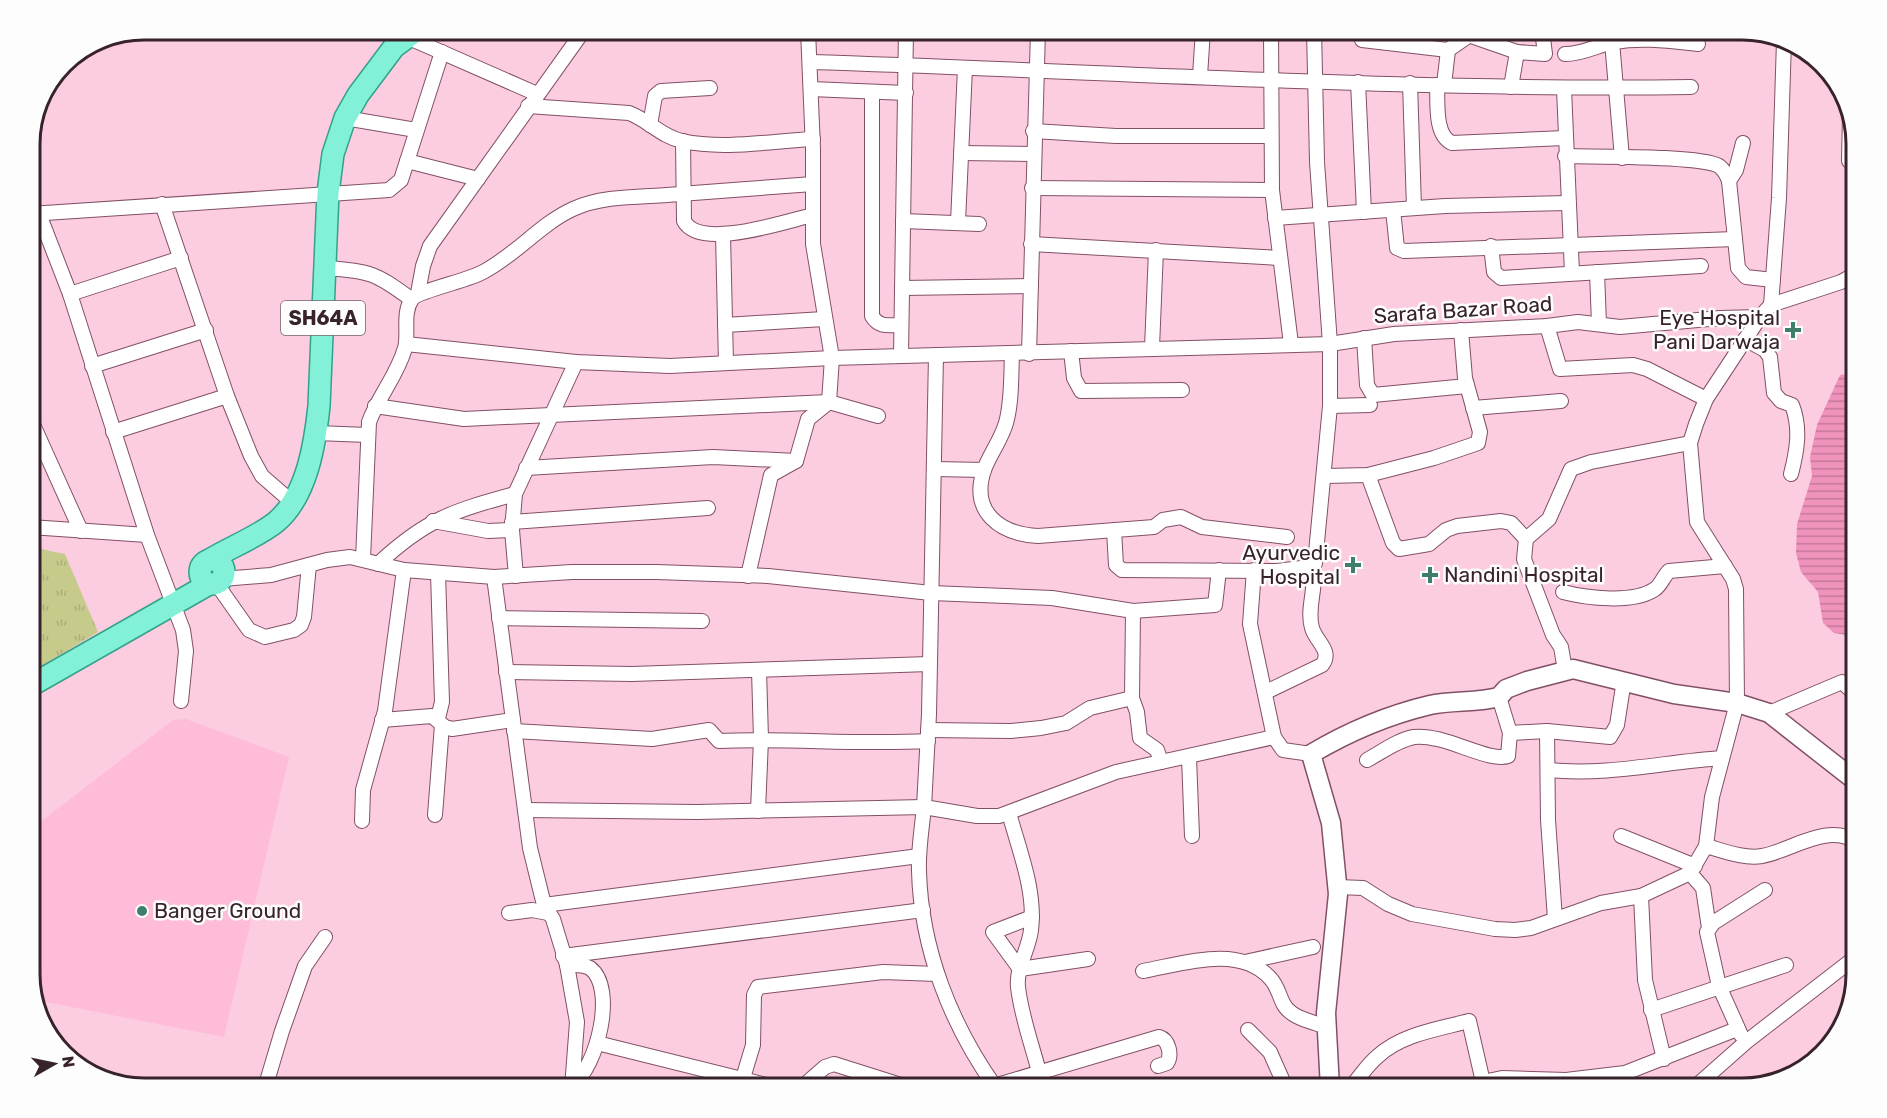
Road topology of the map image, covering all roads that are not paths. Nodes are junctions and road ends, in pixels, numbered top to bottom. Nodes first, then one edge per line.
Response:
1 (397, 40) edge
2 (415, 40) edge
3 (577, 40) edge
4 (809, 40) edge
5 (906, 40) edge
6 (1038, 40) edge
7 (1202, 40) edge
8 (1271, 40) edge
9 (1315, 40) edge
10 (1362, 40) dead end
11 (1463, 40) edge
12 (1489, 40) edge
13 (1543, 40) edge
14 (1605, 40) edge
15 (1612, 40) edge
16 (1658, 40) edge
17 (1698, 44) dead end
18 (1784, 49) edge
19 (1448, 50) junction
20 (442, 52) junction
21 (1517, 52) junction
22 (1565, 54) dead end
23 (810, 62) junction
24 (906, 65) junction
25 (965, 68) junction
26 (1037, 73) junction
27 (1200, 76) junction
28 (1269, 80) junction
29 (1317, 80) junction
30 (1358, 82) junction
31 (1410, 83) junction
32 (1440, 85) junction
33 (1511, 87) junction
34 (1691, 87) dead end
35 (710, 88) dead end
36 (1617, 88) junction
37 (811, 89) junction
38 (1564, 89) junction
39 (872, 92) junction
40 (906, 93) junction
41 (537, 94) junction
42 (528, 106) junction
43 (345, 118) junction
44 (650, 125) junction
45 (416, 130) junction
46 (1033, 131) junction
47 (1271, 136) junction
48 (1565, 138) junction
49 (813, 139) junction
50 (682, 141) junction
51 (1743, 142) dead end
52 (961, 153) junction
53 (1033, 154) junction
54 (1565, 156) junction
55 (1622, 158) junction
56 (407, 161) junction
57 (478, 179) junction
58 (1729, 181) junction
59 (813, 184) junction
60 (1032, 188) junction
61 (1272, 190) junction
62 (328, 193) junction
63 (683, 194) junction
64 (1568, 203) junction
65 (162, 204) junction
66 (1414, 208) junction
67 (1393, 210) junction
68 (1364, 212) junction
69 (41, 214) edge
70 (813, 215) junction
71 (1320, 215) junction
72 (1275, 218) junction
73 (903, 221) junction
74 (958, 222) junction
75 (979, 224) dead end
76 (41, 228) edge
77 (723, 235) junction
78 (1736, 239) junction
79 (1031, 243) junction
80 (1570, 244) junction
81 (1491, 246) junction
82 (1156, 250) junction
83 (181, 258) junction
84 (1279, 258) junction
85 (1701, 266) dead end
86 (326, 268) junction
87 (1597, 272) junction
88 (1572, 273) junction
89 (1846, 279) edge
90 (1773, 280) junction
91 (1031, 286) junction
92 (902, 288) junction
93 (70, 294) junction
94 (415, 296) junction
95 (1771, 305) junction
96 (1760, 317) junction
97 (824, 319) junction
98 (1599, 324) junction
99 (725, 325) junction
100 (902, 325) junction
101 (1547, 326) junction
102 (206, 330) junction
103 (1461, 330) junction
104 (1364, 338) junction
105 (1745, 339) junction
106 (406, 344) junction
107 (1291, 344) junction
108 (1330, 344) junction
109 (1152, 348) junction
110 (1071, 351) junction
111 (1012, 354) junction
112 (1029, 354) junction
113 (936, 355) junction
114 (901, 356) junction
115 (832, 358) junction
116 (576, 362) junction
117 (726, 363) junction
118 (92, 366) junction
119 (1467, 386) junction
120 (1182, 390) dead end
121 (228, 396) junction
122 (1706, 399) junction
123 (1561, 401) dead end
124 (829, 402) junction
125 (1370, 405) dead end
126 (375, 406) junction
127 (1330, 406) junction
128 (1473, 408) junction
129 (551, 416) junction
130 (878, 416) dead end
131 (113, 432) junction
132 (316, 433) junction
133 (368, 435) junction
134 (41, 442) edge
135 (1690, 442) junction
136 (796, 462) junction
137 (526, 468) junction
138 (934, 469) junction
139 (984, 470) junction
140 (1791, 474) dead end
141 (1368, 475) junction
142 (1325, 476) junction
143 (515, 494) junction
144 (292, 503) junction
145 (708, 508) dead end
146 (433, 521) junction
147 (512, 526) junction
148 (41, 528) edge
149 (1113, 530) junction
150 (81, 531) junction
151 (147, 535) junction
152 (1287, 537) dead end
153 (1526, 539) junction
154 (363, 559) junction
155 (378, 564) junction
156 (309, 565) junction
157 (1312, 566) junction
158 (1725, 566) junction
159 (404, 570) junction
160 (1219, 570) junction
161 (1254, 570) junction
162 (438, 573) junction
163 (212, 576) junction
164 (516, 576) junction
165 (748, 576) junction
166 (494, 578) junction
167 (1563, 592) dead end
168 (931, 593) junction
169 (169, 599) junction
170 (1133, 611) junction
171 (499, 618) junction
172 (702, 621) dead end
173 (930, 664) junction
174 (41, 666) edge
175 (759, 670) junction
176 (1565, 670) junction
177 (506, 672) junction
178 (41, 679) edge
179 (1624, 680) junction
180 (1846, 686) edge
181 (1266, 692) junction
182 (1499, 697) junction
183 (1132, 698) junction
184 (181, 701) dead end
185 (1737, 703) junction
186 (1769, 713) junction
187 (382, 720) junction
188 (440, 721) junction
189 (513, 725) junction
190 (1548, 731) junction
191 (1510, 733) junction
192 (928, 736) junction
193 (1274, 737) junction
194 (761, 739) junction
195 (1311, 754) junction
196 (1189, 756) junction
197 (1722, 758) junction
198 (1368, 760) dead end
199 (1161, 762) junction
200 (1548, 770) junction
201 (1846, 773) edge
202 (924, 807) junction
203 (525, 810) junction
204 (758, 811) junction
205 (1009, 813) junction
206 (435, 815) dead end
207 (362, 820) dead end
208 (1192, 836) dead end
209 (1621, 836) dead end
210 (1846, 838) edge
211 (1706, 846) junction
212 (919, 856) junction
213 (1693, 869) junction
214 (1338, 887) junction
215 (1765, 890) dead end
216 (1641, 896) junction
217 (546, 909) junction
218 (923, 910) junction
219 (509, 913) dead end
220 (1032, 916) junction
221 (1555, 919) junction
222 (1709, 928) junction
223 (325, 937) dead end
224 (1313, 947) dead end
225 (1088, 959) dead end
226 (565, 960) junction
227 (1245, 962) junction
228 (1786, 965) dead end
229 (1846, 965) edge
230 (1020, 969) junction
231 (1143, 971) dead end
232 (937, 974) junction
233 (1719, 986) junction
234 (1651, 1010) junction
235 (1326, 1027) junction
236 (1737, 1029) junction
237 (1248, 1030) dead end
238 (1746, 1042) junction
239 (597, 1043) junction
240 (1664, 1059) junction
241 (1158, 1066) dead end
242 (1039, 1072) junction
243 (268, 1078) edge
244 (573, 1078) edge
245 (579, 1078) edge
246 (721, 1078) edge
247 (744, 1078) edge
248 (812, 1078) edge
249 (878, 1078) edge
250 (990, 1078) edge
251 (1021, 1078) edge
252 (1282, 1078) edge
253 (1329, 1078) edge
254 (1358, 1078) edge
255 (1476, 1078) edge
256 (1599, 1078) edge
257 (1705, 1078) edge

1 - 43 main road, SH64A
2 - 20 street
3 - 41 street
4 - 23 street
5 - 24 street
6 - 26 street
7 - 27 street
8 - 28 street
9 - 29 street
10 - 19 street
11 - 19 street
12 - 21 street
13 - 21 street
14 - 22 street
15 - 36 street
16 - 17 street
18 - 90 street
19 - 32 street
20 - 41 street
20 - 45 street
21 - 33 street
23 - 24 street
23 - 37 street
24 - 25 street
24 - 40 street
25 - 26 street
25 - 52 street
26 - 27 street
26 - 46 street
27 - 28 street
28 - 29 street
28 - 47 street
29 - 30 street
29 - 71 street
30 - 31 street
30 - 68 street
31 - 32 street
31 - 66 street
32 - 33 street
32 - 48 street
33 - 38 street
34 - 36 street
35 - 44 street
36 - 38 street
36 - 55 street
37 - 39 street
37 - 49 street
38 - 48 street
39 - 40 street
39 - 100 street
40 - 73 street
41 - 42 street
42 - 44 street
42 - 57 street
43 - 45 street
43 - 62 main road, SH64A
44 - 50 street
45 - 56 street
46 - 47 street
46 - 53 street
47 - 61 street
48 - 54 street
49 - 50 street
49 - 59 street
50 - 63 street
51 - 58 street
52 - 53 street
52 - 74 street
53 - 60 street
54 - 55 street
54 - 64 street
55 - 58 street
56 - 57 street
56 - 62 street
57 - 94 street
58 - 78 street
59 - 63 street
59 - 70 street
60 - 61 street
60 - 79 street
61 - 72 street
62 - 65 street
62 - 86 main road, SH64A
63 - 77 street
63 - 94 street
64 - 66 street
64 - 80 street
65 - 69 street
65 - 83 street
66 - 67 street
67 - 68 street
67 - 81 street
68 - 71 street
70 - 77 street
70 - 97 street
71 - 72 street
71 - 108 street
72 - 84 street
73 - 74 street
73 - 92 street
74 - 75 street
76 - 93 street
77 - 99 street
78 - 80 street
78 - 90 street
79 - 82 street
79 - 91 street
80 - 81 street
80 - 88 street
81 - 88 street
82 - 84 street
82 - 109 street
83 - 93 street
83 - 102 street
84 - 107 street
85 - 87 street
86 - 94 street
86 - 132 main road, SH64A
87 - 88 street
87 - 98 street
89 - 95 street
90 - 95 street
91 - 92 street
91 - 112 street
92 - 100 street
93 - 118 street
94 - 106 street
95 - 96 street
96 - 98 street, Sarafa Bazar Road
96 - 105 street
97 - 99 street
97 - 115 street
98 - 101 street, Sarafa Bazar Road
99 - 117 street
100 - 114 street
101 - 103 street, Sarafa Bazar Road
101 - 122 street
102 - 118 street
102 - 121 street
103 - 104 street, Sarafa Bazar Road
103 - 119 street
104 - 108 street, Sarafa Bazar Road
104 - 119 street
105 - 122 street
105 - 140 street
106 - 116 street, Sarafa Bazar Road
106 - 126 street
107 - 108 street, Sarafa Bazar Road
107 - 109 street, Sarafa Bazar Road
108 - 127 street
109 - 110 street, Sarafa Bazar Road
110 - 112 street, Sarafa Bazar Road
110 - 120 street
111 - 112 street, Sarafa Bazar Road
111 - 113 street, Sarafa Bazar Road
111 - 139 street
113 - 114 street, Sarafa Bazar Road
113 - 138 street
114 - 115 street, Sarafa Bazar Road
115 - 117 street, Sarafa Bazar Road
115 - 124 street
116 - 117 street, Sarafa Bazar Road
116 - 129 street
118 - 131 street
119 - 128 street
121 - 131 street
121 - 144 street
122 - 135 street
123 - 128 street
124 - 129 street
124 - 130 street
124 - 136 street
125 - 127 street
126 - 129 street
126 - 133 street
127 - 142 street
128 - 141 street
129 - 137 street
131 - 151 street
132 - 133 street
132 - 144 main road, SH64A
133 - 154 street
134 - 150 street
135 - 153 street
135 - 158 street
136 - 137 street
136 - 165 street
137 - 143 street
138 - 139 street
138 - 168 street
139 - 149 street
141 - 142 street
141 - 153 street
142 - 157 street
143 - 146 street
143 - 147 street
144 - 163 main road, SH64A
145 - 147 street
146 - 147 street
146 - 155 street
147 - 164 street
148 - 150 street
149 - 152 street
149 - 160 street
150 - 151 street
151 - 169 street
153 - 176 street
154 - 155 street
154 - 156 street
155 - 159 street
156 - 163 street
156 - 163 street
157 - 161 street
157 - 181 street
158 - 167 street
158 - 185 street
159 - 162 street
159 - 187 street
160 - 161 street
160 - 170 street
161 - 181 street
162 - 166 street
162 - 188 street
163 - 169 main road, SH64A
164 - 165 street
164 - 166 street
165 - 168 street
166 - 171 street
168 - 170 street
168 - 173 street
169 - 174 main road, SH64A
169 - 178 main road, SH64A
169 - 184 street
170 - 183 street
171 - 172 street
171 - 177 street
173 - 175 street
173 - 192 street
175 - 177 street
175 - 194 street
176 - 179 street
176 - 182 street
177 - 189 street
179 - 185 street
179 - 190 street
180 - 186 street
181 - 193 street
182 - 191 street
182 - 195 street
183 - 192 street
183 - 199 street
185 - 186 street
185 - 197 street
186 - 201 street
187 - 188 street
187 - 207 street
188 - 189 street
188 - 206 street
189 - 194 street
189 - 203 street
190 - 191 street
190 - 200 street
191 - 198 street
192 - 194 street
192 - 202 street
193 - 195 street
193 - 196 street
194 - 204 street
195 - 214 street
196 - 199 street
196 - 208 street
197 - 200 street
197 - 211 street
199 - 205 street
200 - 221 street
202 - 204 street
202 - 205 street
202 - 212 street
203 - 204 street
203 - 217 street
205 - 220 street
209 - 213 street
210 - 211 street
211 - 213 street
212 - 217 street
212 - 218 street
213 - 216 street
213 - 222 street
214 - 221 street
214 - 235 street
215 - 222 street
216 - 221 street
216 - 234 street
217 - 219 street
217 - 226 street
218 - 226 street
218 - 232 street
220 - 230 street
220 - 230 street
222 - 233 street
223 - 243 street
224 - 227 street
225 - 230 street
226 - 239 street
226 - 244 street
227 - 231 street
227 - 235 street
228 - 233 street
229 - 238 street
230 - 242 street
232 - 247 street
232 - 250 street
233 - 234 street
233 - 236 street
234 - 240 street
235 - 253 street
236 - 238 street
236 - 240 street
237 - 252 street
238 - 257 street
239 - 245 street
239 - 246 street
240 - 256 street
241 - 242 street
242 - 251 street
248 - 249 street
254 - 255 street

